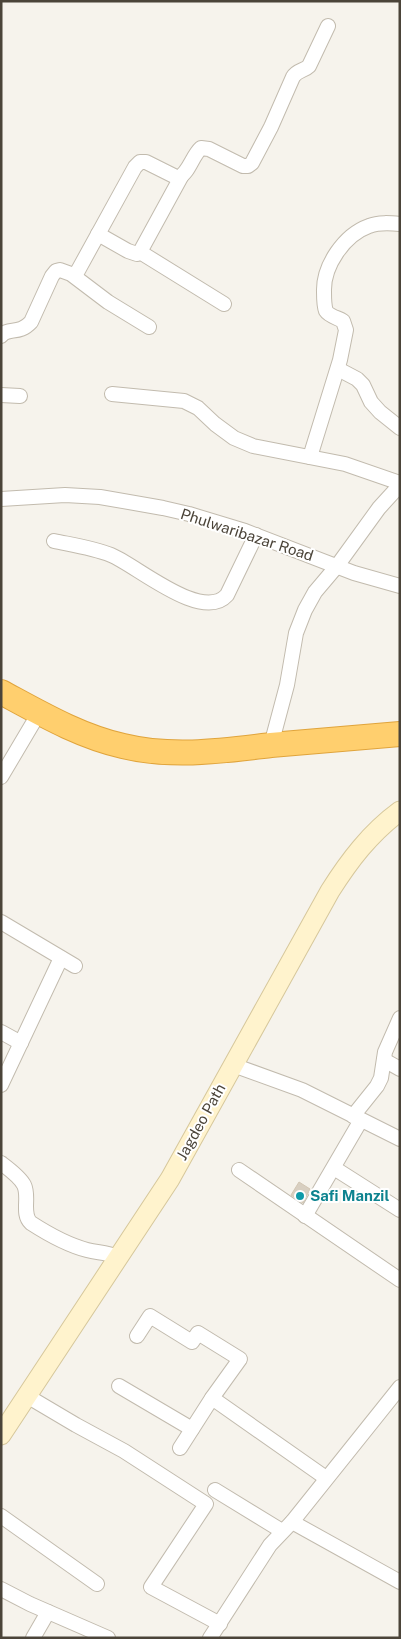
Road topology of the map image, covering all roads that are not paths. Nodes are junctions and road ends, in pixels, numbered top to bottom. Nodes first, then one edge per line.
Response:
1 (328, 26) dead end
2 (181, 177) junction
3 (400, 224) edge
4 (98, 234) junction
5 (140, 252) junction
6 (75, 276) junction
7 (224, 304) dead end
8 (149, 327) dead end
9 (1, 336) edge
10 (338, 369) junction
11 (112, 394) dead end
12 (1, 395) edge
13 (20, 396) dead end
14 (400, 428) edge
15 (310, 457) junction
16 (400, 484) edge
17 (1, 499) edge
18 (256, 535) junction
19 (54, 541) dead end
20 (337, 566) junction
21 (400, 586) edge
22 (1, 692) edge
23 (1, 706) edge
24 (33, 724) junction
25 (400, 734) edge
26 (271, 745) junction
27 (400, 747) edge
28 (312, 748) junction
29 (1, 777) edge
30 (400, 811) edge
31 (1, 922) edge
32 (61, 958) junction
33 (74, 966) dead end
34 (400, 1018) edge
35 (1, 1032) edge
36 (21, 1043) junction
37 (384, 1060) junction
38 (233, 1065) junction
39 (400, 1069) edge
40 (1, 1085) edge
41 (357, 1118) junction
42 (400, 1139) edge
43 (1, 1163) edge
44 (334, 1168) junction
45 (239, 1170) dead end
46 (400, 1210) edge
47 (305, 1216) junction
48 (117, 1257) junction
49 (400, 1280) edge
50 (137, 1336) dead end
51 (119, 1386) dead end
52 (400, 1387) edge
53 (27, 1396) junction
54 (212, 1398) junction
55 (4, 1424) edge
56 (192, 1429) junction
57 (180, 1448) dead end
58 (326, 1478) junction
59 (215, 1490) dead end
60 (1, 1516) edge
61 (287, 1526) junction
62 (400, 1582) edge
63 (97, 1584) dead end
64 (1, 1589) edge
65 (48, 1612) junction
66 (220, 1624) junction
67 (33, 1638) edge
68 (108, 1638) edge
69 (210, 1638) edge

1 - 2 street
2 - 4 street
2 - 5 street
3 - 10 street
4 - 5 street
4 - 6 street
5 - 7 street
6 - 8 street
6 - 9 street
10 - 14 street
10 - 15 street
11 - 15 street
12 - 13 street
15 - 16 street
16 - 20 street
17 - 18 street, Phulwaribazar Road
18 - 19 street
18 - 20 street, Phulwaribazar Road
20 - 21 street, Phulwaribazar Road
20 - 26 street
22 - 26 highway
23 - 24 highway
24 - 28 highway
24 - 29 street
25 - 28 highway
26 - 28 highway
27 - 28 highway
30 - 38 main road, Jagdeo Path
31 - 32 street
32 - 33 street
32 - 36 street
34 - 37 street
35 - 36 street
36 - 40 street
37 - 39 street
37 - 41 street
38 - 41 street
38 - 48 main road, Jagdeo Path
41 - 42 street
41 - 44 street
43 - 48 street
44 - 46 street
44 - 47 street
45 - 47 street
47 - 49 street
48 - 53 main road, Jagdeo Path
50 - 54 street
51 - 56 street
52 - 58 street
53 - 55 main road, Jagdeo Path
53 - 66 street
54 - 56 street
54 - 58 street
56 - 57 street
58 - 61 street
59 - 61 street
60 - 63 street
61 - 62 street
61 - 66 street
64 - 65 street
65 - 67 street
65 - 68 street
66 - 69 street

